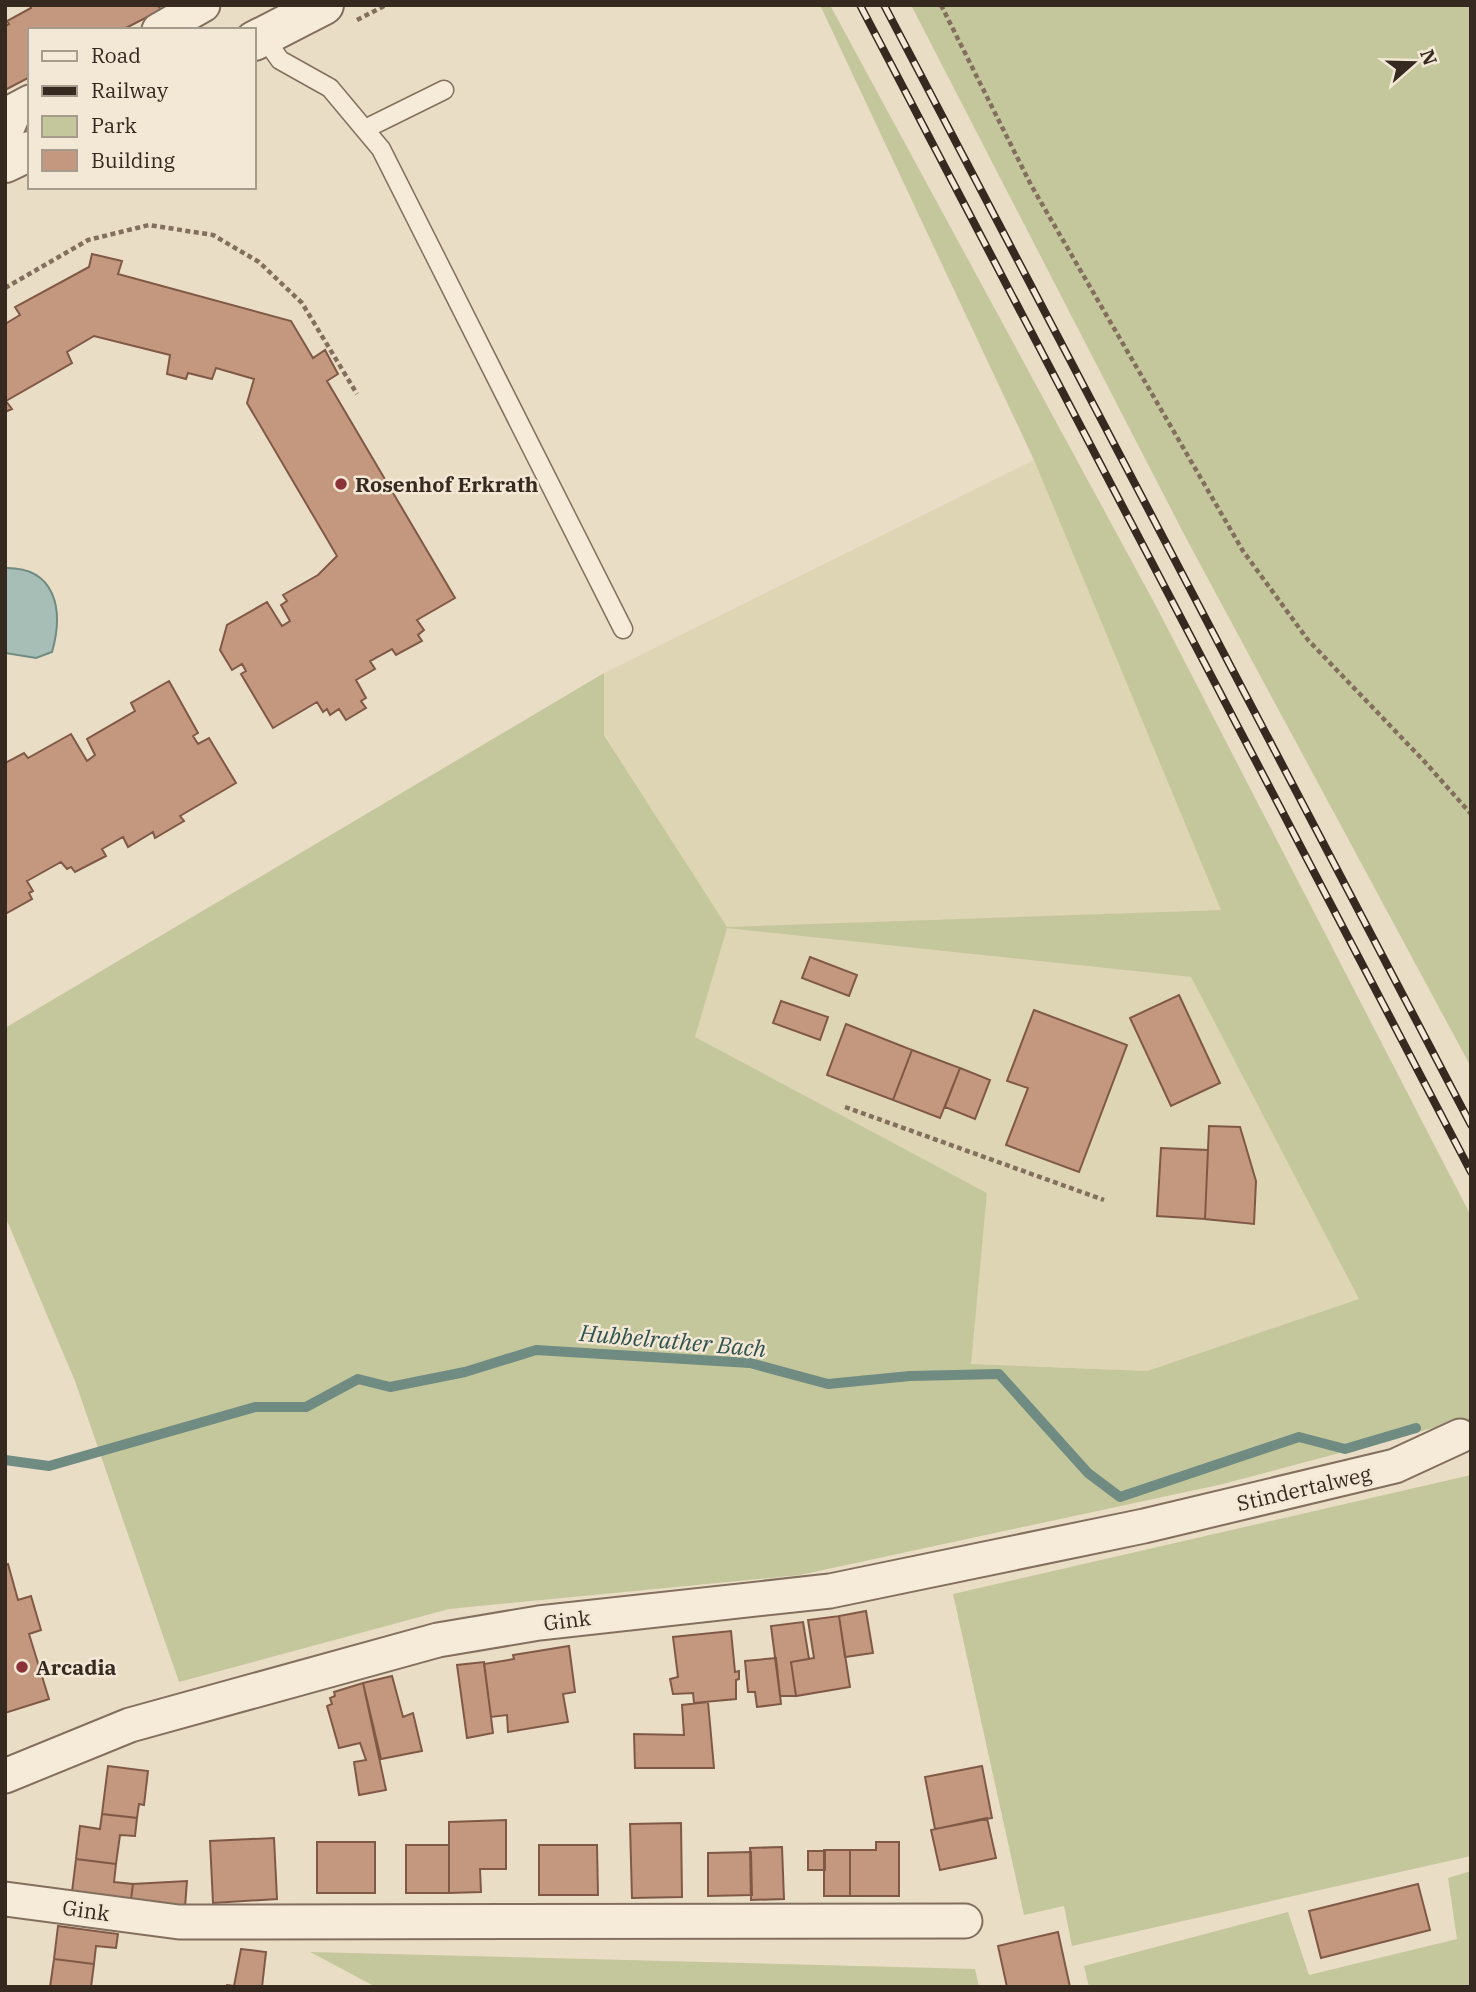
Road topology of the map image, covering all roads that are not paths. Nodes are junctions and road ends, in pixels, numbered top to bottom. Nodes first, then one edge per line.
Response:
1 (203, 5) edge
2 (324, 5) edge
3 (163, 28) edge
4 (258, 38) edge
5 (444, 90) dead end
6 (28, 103) edge
7 (365, 130) junction
8 (5, 134) edge
9 (28, 152) edge
10 (5, 163) edge
11 (623, 629) dead end
12 (1460, 1436) dead end
13 (1144, 1526) joint
14 (5, 1776) edge
15 (5, 1899) edge
16 (965, 1921) dead end

1 - 3 street
2 - 4 street
4 - 7 lane
5 - 7 lane
6 - 8 street
7 - 11 lane
9 - 10 street
12 - 13 street, Stindertalweg
13 - 14 street, Gink
15 - 16 street, Gink

